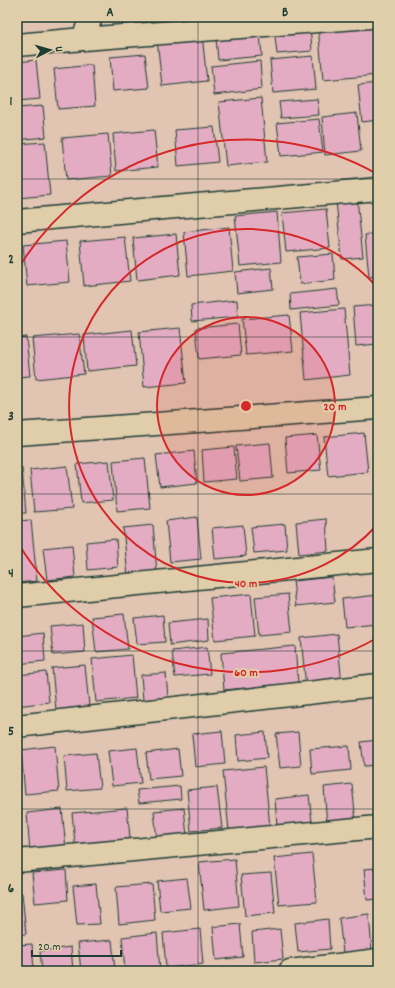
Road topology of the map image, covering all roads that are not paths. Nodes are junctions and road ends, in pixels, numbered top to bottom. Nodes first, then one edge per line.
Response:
1 (91, 17) edge
2 (370, 17) edge
3 (83, 39) junction
4 (17, 45) edge
5 (378, 189) edge
6 (17, 220) edge
7 (378, 408) edge
8 (17, 434) edge
9 (378, 560) edge
10 (17, 596) edge
11 (378, 685) edge
12 (17, 726) edge
13 (378, 827) edge
14 (17, 861) edge
15 (378, 960) edge
16 (290, 971) edge

1 - 3 street
2 - 3 street
3 - 4 street
5 - 6 street
7 - 8 street
9 - 10 street
11 - 12 street
13 - 14 street
15 - 16 street

